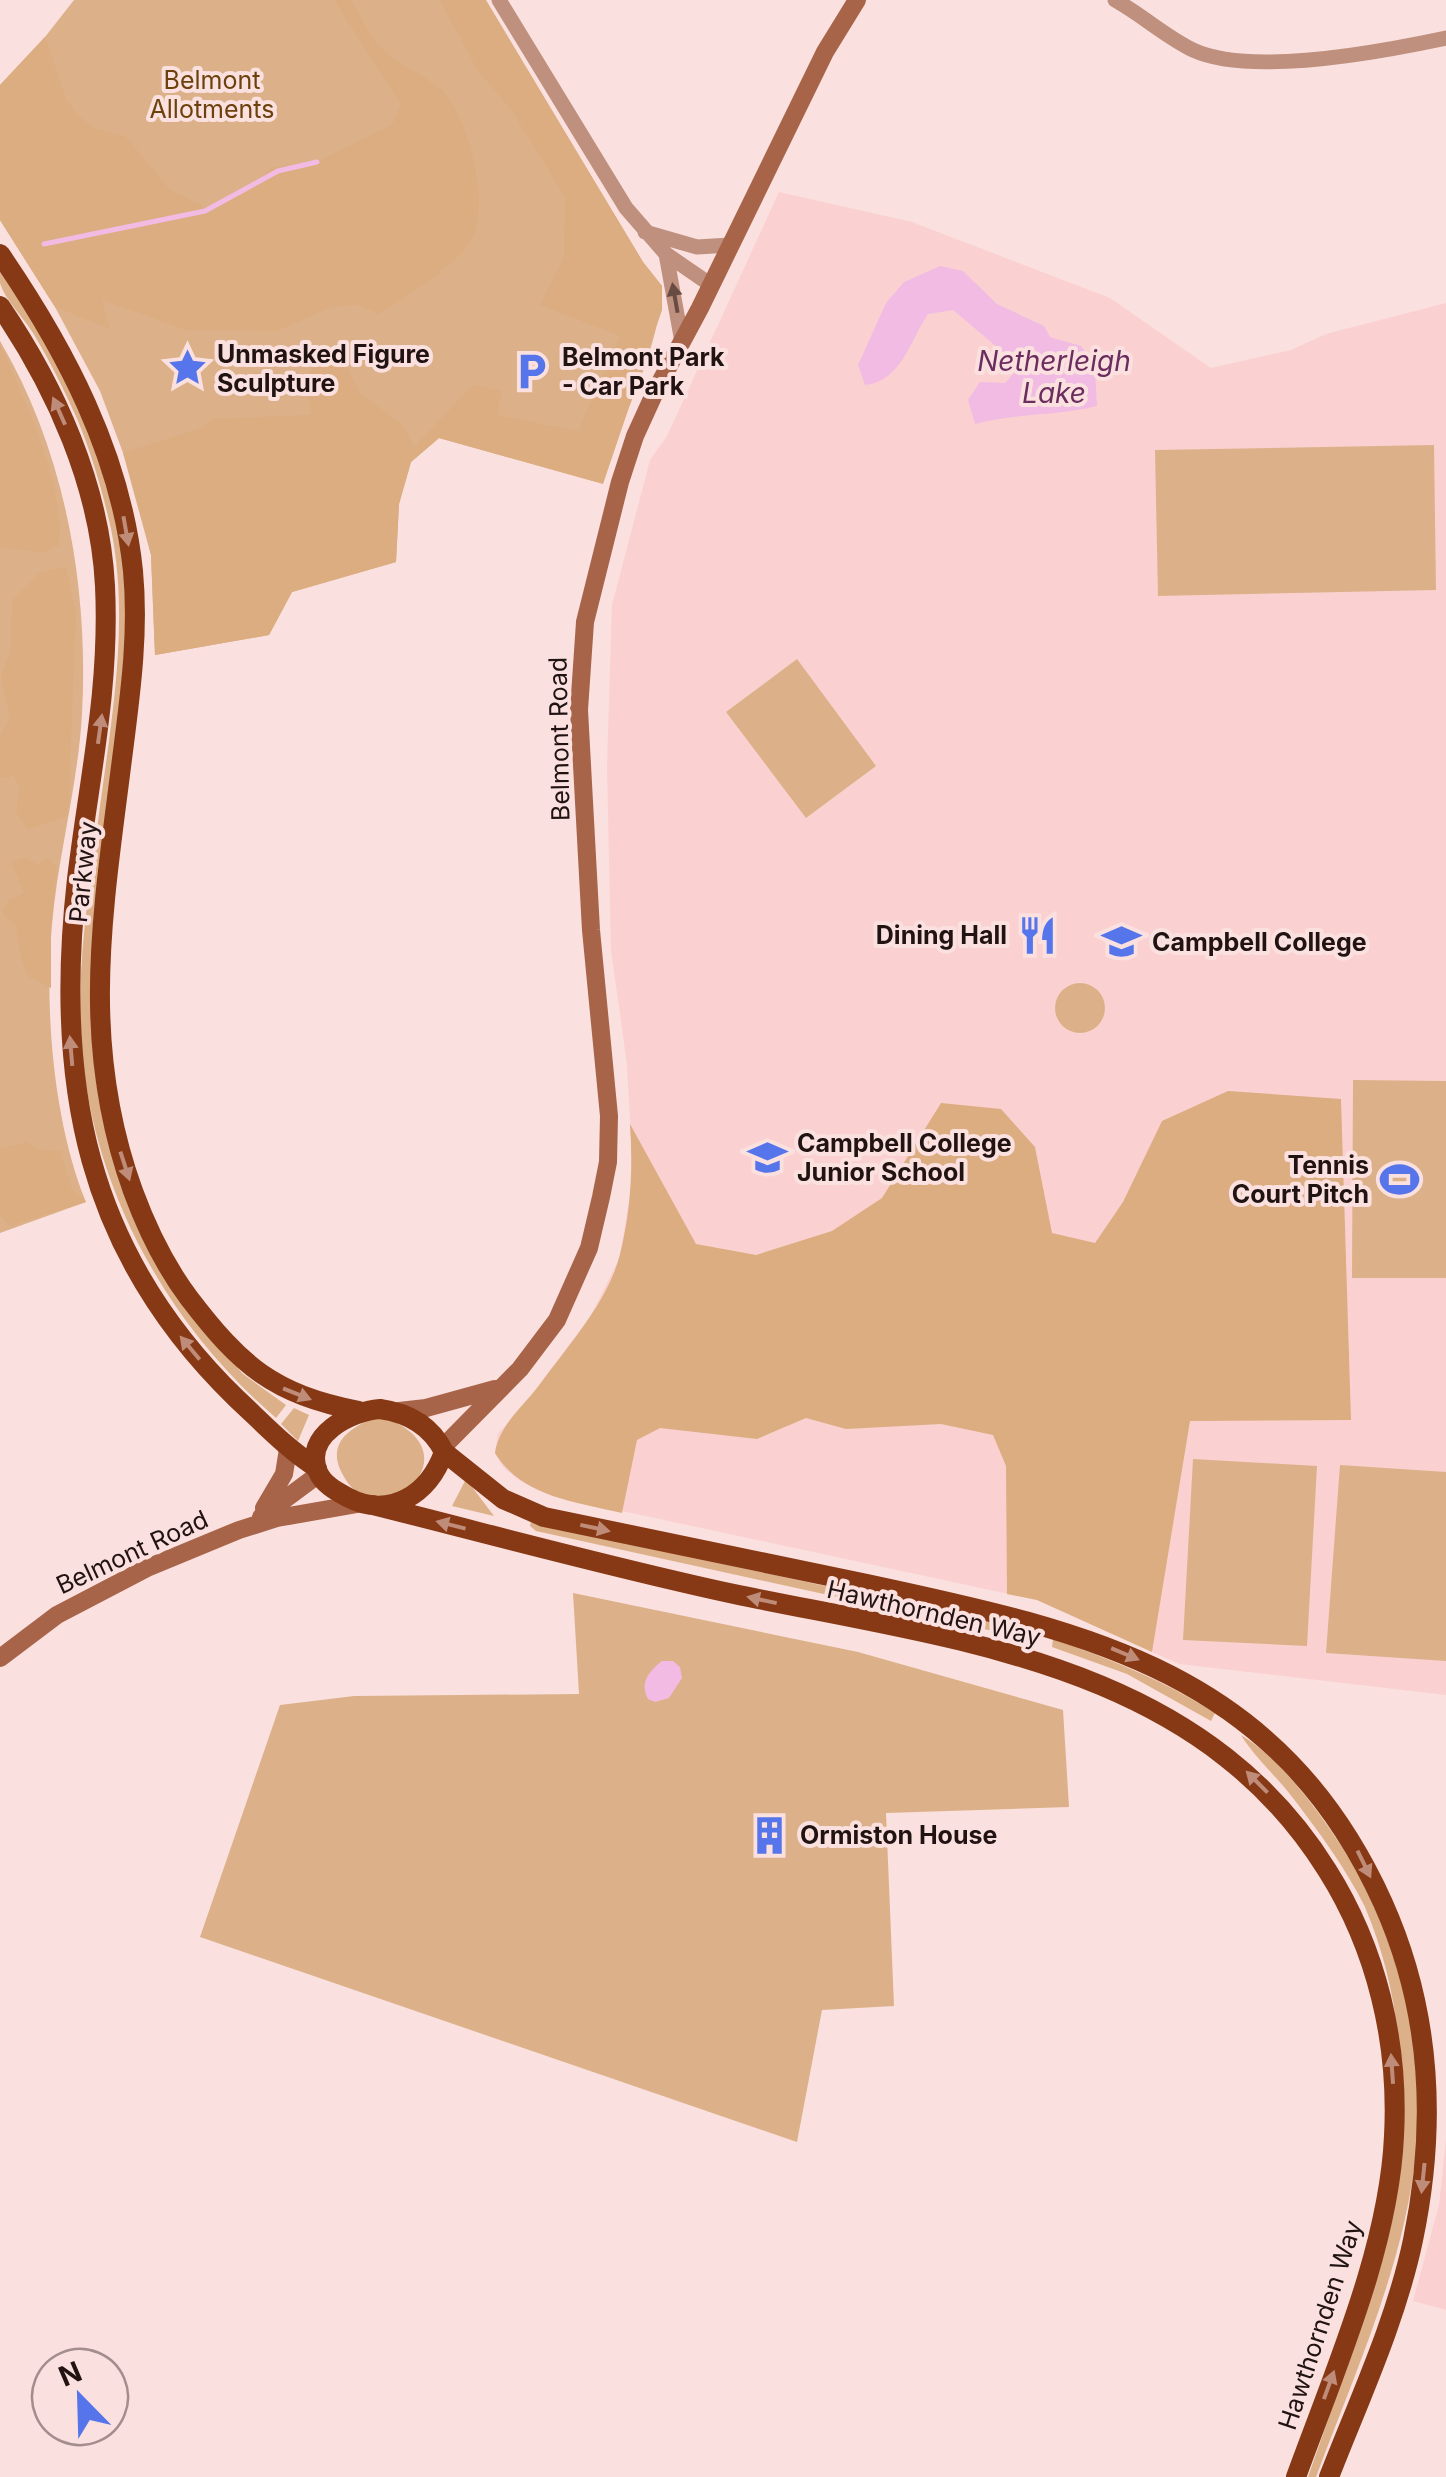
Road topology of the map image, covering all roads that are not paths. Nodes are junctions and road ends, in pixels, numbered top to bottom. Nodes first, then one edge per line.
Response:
1 (499, 0) edge
2 (857, 0) edge
3 (1115, 0) edge
4 (1446, 38) edge
5 (645, 232) junction
6 (730, 245) junction
7 (0, 254) edge
8 (666, 254) junction
9 (711, 285) junction
10 (0, 306) edge
11 (682, 342) junction
12 (500, 1387) junction
13 (359, 1411) junction
14 (399, 1412) junction
15 (288, 1449) junction
16 (444, 1449) junction
17 (318, 1471) junction
18 (368, 1504) junction
19 (247, 1525) junction
20 (0, 1658) edge
21 (1296, 2477) edge
22 (1329, 2477) edge

1 - 5 street
2 - 6 main road, Belmont Road
3 - 4 street
5 - 6 street
5 - 8 street
6 - 9 main road, Belmont Road
7 -> 13 highway, Parkway
8 - 9 street
11 -> 8 street
9 - 11 main road, Belmont Road
15 -> 10 highway, Parkway
11 - 12 main road, Belmont Road
12 - 14 main road
12 - 16 main road, Belmont Road
13 - 14 highway
13 - 17 highway
14 - 16 highway
15 - 17 highway, Parkway
15 - 19 main road
16 - 18 highway
16 -> 22 highway, Hawthornden Way
17 - 18 highway
17 - 19 main road, Belmont Road
18 - 19 main road, Belmont Road
21 -> 18 highway, Hawthornden Way
19 - 20 main road, Belmont Road

